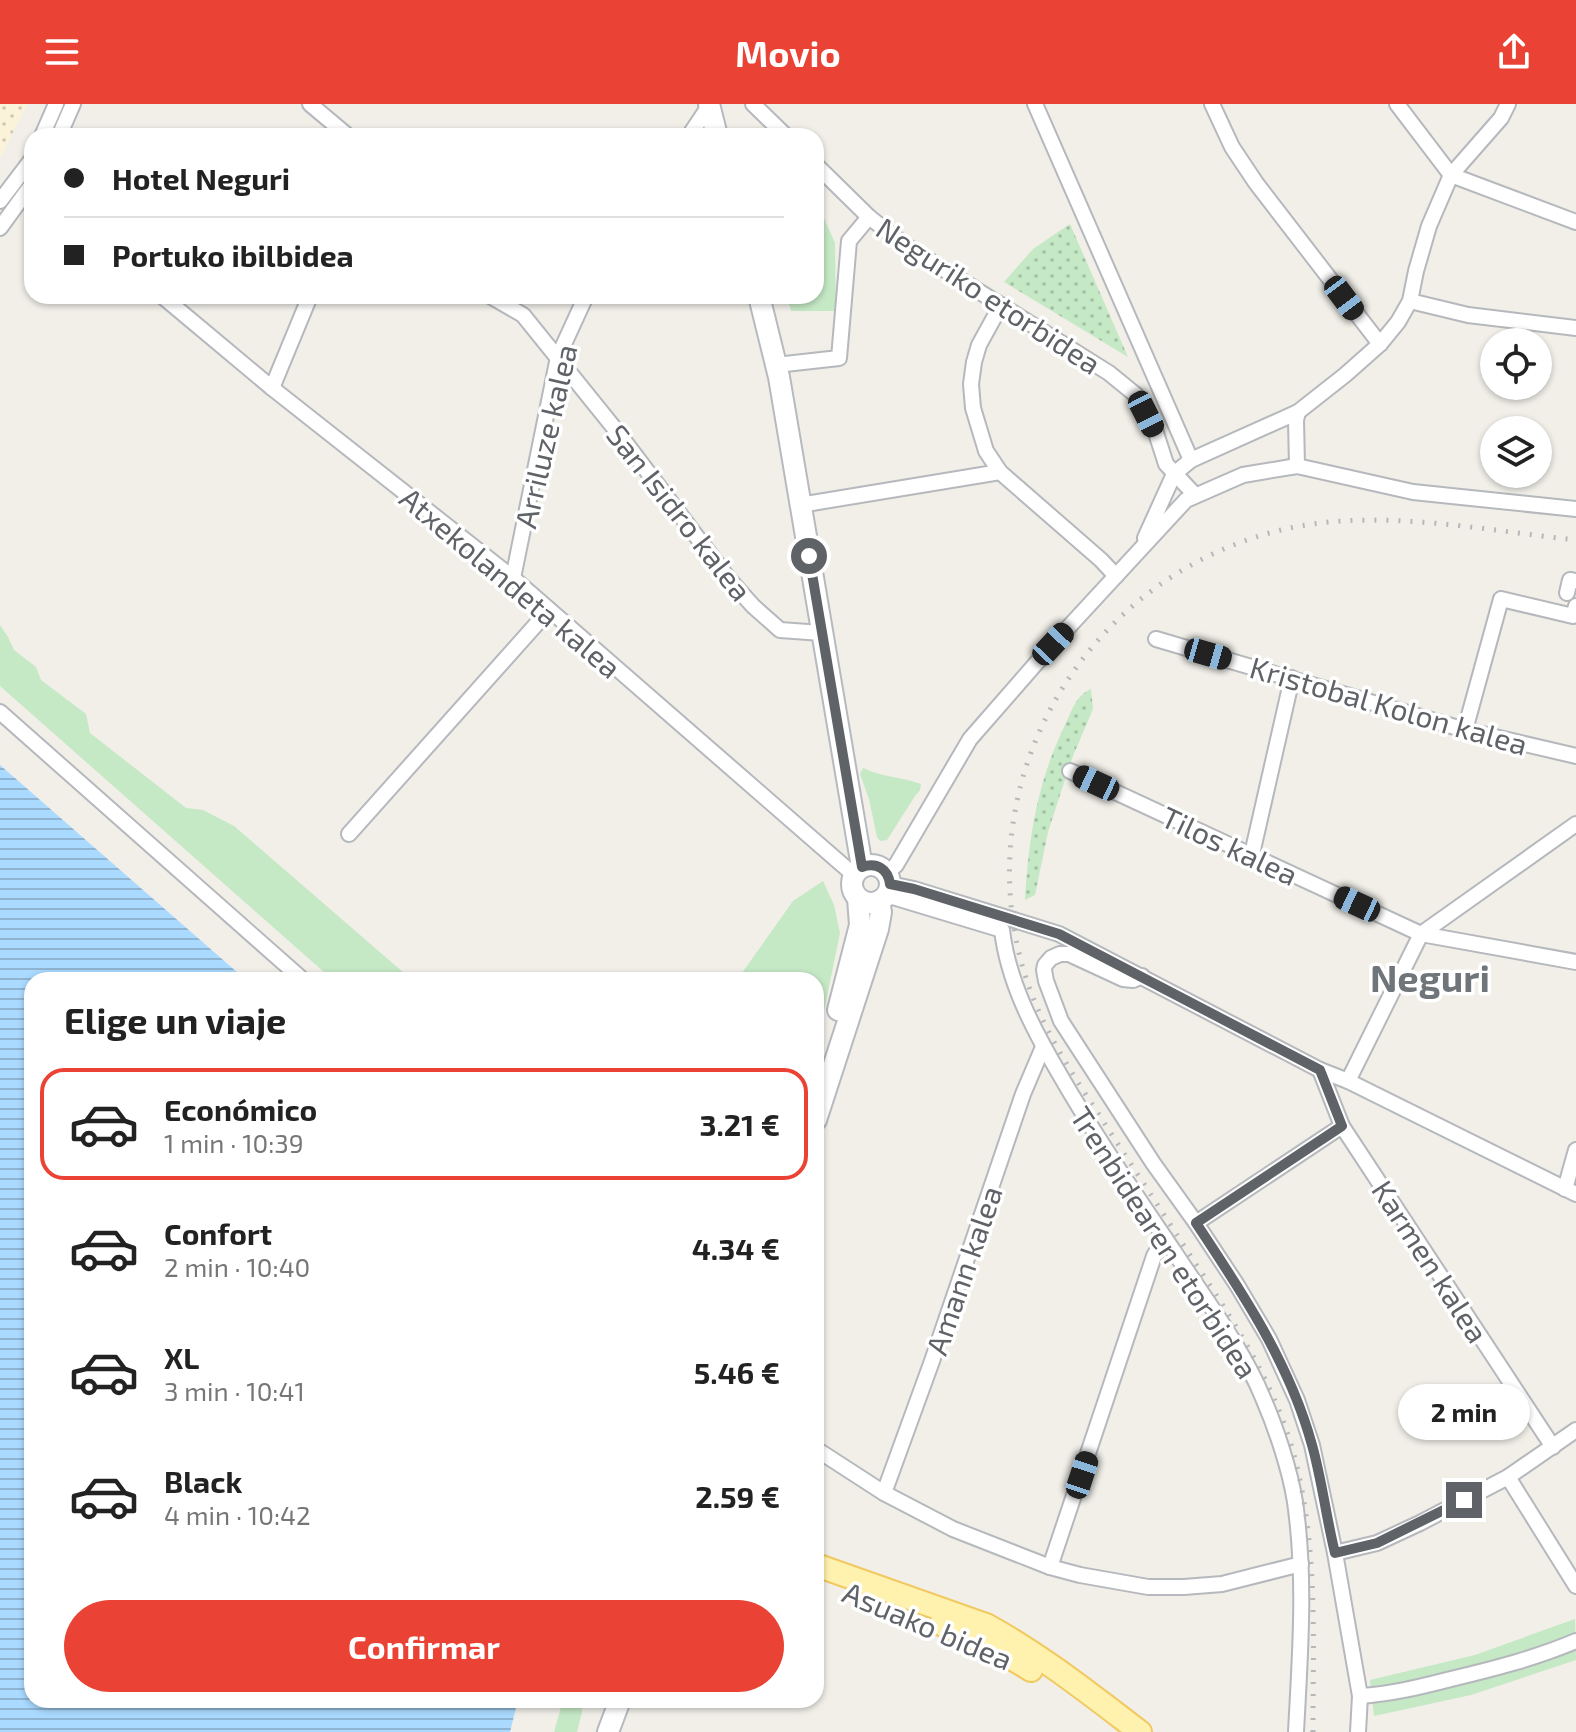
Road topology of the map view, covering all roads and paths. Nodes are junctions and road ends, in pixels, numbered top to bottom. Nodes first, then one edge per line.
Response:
1 (56, 104) edge
2 (73, 104) edge
3 (311, 104) edge
4 (753, 104) edge
5 (1035, 104) edge
6 (1212, 104) edge
7 (1397, 104) edge
8 (1508, 104) edge
9 (709, 105) edge
10 (46, 128) edge
11 (62, 128) edge
12 (339, 128) edge
13 (694, 128) edge
14 (715, 128) edge
15 (778, 128) edge
16 (24, 170) edge
17 (824, 173) edge
18 (1451, 175) junction
19 (24, 195) edge
20 (0, 201) edge
21 (869, 217) junction
22 (1576, 222) edge
23 (0, 228) edge
24 (1410, 301) junction
25 (172, 304) edge
26 (307, 304) edge
27 (504, 304) edge
28 (582, 304) edge
29 (761, 304) edge
30 (1001, 305) junction
31 (1576, 328) edge
32 (1380, 344) junction
33 (558, 357) junction
34 (776, 365) junction
35 (272, 388) junction
36 (1298, 412) junction
37 (1272, 422) junction
38 (1296, 435) junction
39 (1191, 460) junction
40 (1297, 466) junction
41 (1000, 472) junction
42 (1174, 474) junction
43 (1195, 495) junction
44 (800, 505) junction
45 (1576, 509) edge
46 (1139, 549) junction
47 (1116, 576) junction
48 (513, 578) junction
49 (1573, 593) edge
50 (549, 610) junction
51 (822, 633) junction
52 (1156, 639) dead end
53 (1292, 678) junction
54 (0, 712) edge
55 (1465, 730) junction
56 (1576, 756) edge
57 (1070, 771) dead end
58 (1576, 824) edge
59 (349, 834) dead end
60 (1252, 854) junction
61 (858, 871) junction
62 (885, 888) junction
63 (858, 898) junction
64 (1421, 934) junction
65 (1576, 962) edge
66 (294, 972) edge
67 (1142, 976) junction
68 (1043, 1047) junction
69 (824, 1051) edge
70 (1320, 1070) junction
71 (1348, 1081) junction
72 (824, 1095) edge
73 (1342, 1126) junction
74 (1576, 1150) edge
75 (1570, 1191) edge
76 (1196, 1223) junction
77 (1165, 1238) junction
78 (1576, 1430) edge
79 (1553, 1447) junction
80 (824, 1454) edge
81 (1508, 1477) junction
82 (884, 1493) junction
83 (1335, 1553) junction
84 (1301, 1564) junction
85 (1050, 1567) junction
86 (824, 1568) edge
87 (824, 1582) edge
88 (1576, 1586) edge
89 (1576, 1641) edge
90 (1360, 1696) junction
91 (617, 1708) edge
92 (608, 1732) edge
93 (1115, 1732) edge
94 (1140, 1732) edge
95 (1296, 1732) edge
96 (1358, 1732) edge

1 - 10 street
2 - 11 street
3 - 12 street
4 - 15 street
5 - 39 street
6 - 32 street
7 - 18 street
8 - 18 street
9 - 13 street
9 - 14 street
16 - 20 street
17 - 21 street, Neguriko etorbidea
18 - 22 street
18 - 24 street
19 - 23 street
21 - 30 street, Neguriko etorbidea
21 - 34 street
24 - 31 street
24 - 32 street
25 - 35 street, Atxekolandeta kalea
26 - 35 street
27 - 33 street, San Isidro kalea
28 - 33 street, Arriluze kalea
29 - 34 street
30 - 41 street
30 - 42 street, Neguriko etorbidea
32 - 36 street
33 - 48 street, Arriluze kalea
33 - 51 street, San Isidro kalea
34 - 44 street
35 - 48 street, Atxekolandeta kalea
36 - 37 street
36 - 38 street
37 - 38 street
37 - 39 street
38 - 40 street
39 - 42 street
40 - 43 street
40 - 45 street
41 - 44 street
41 - 47 street
42 - 43 street, Neguriko etorbidea
42 - 46 street
43 - 46 street
44 - 51 street
46 - 47 street
47 - 62 street
48 - 50 street, Atxekolandeta kalea
49 - 55 street
50 - 59 street
50 - 61 street, Atxekolandeta kalea
51 - 61 street
52 - 53 street, Kristobal Kolon kalea
53 - 55 street, Kristobal Kolon kalea
53 - 60 street
54 - 66 street
55 - 56 street, Kristobal Kolon kalea
57 - 60 street, Tilos kalea
58 - 64 street
60 - 64 street, Tilos kalea
61 - 62 street
61 - 63 street
62 - 63 street
62 - 67 street
62 - 68 street, Trenbidearen etorbidea
62 - 72 street
63 - 69 street
64 - 65 street, Tilos kalea
64 - 71 street
67 - 70 street
67 - 76 street
68 - 77 street, Trenbidearen etorbidea
68 - 82 street, Amann kalea
70 - 71 street
70 - 73 street, Karmen kalea
71 - 75 street
73 - 76 street
73 - 79 street, Karmen kalea
74 - 75 street
76 - 83 street
77 - 84 street, Trenbidearen etorbidea
77 - 85 street
78 - 79 street
79 - 81 street
80 - 82 street
81 - 83 street
81 - 88 street
82 - 85 street
83 - 90 street
84 - 85 street
84 - 95 street, Trenbidearen etorbidea
86 - 94 main road, Asuako bidea
87 - 93 main road, Asuako bidea
89 - 90 street
90 - 96 street
91 - 92 street

